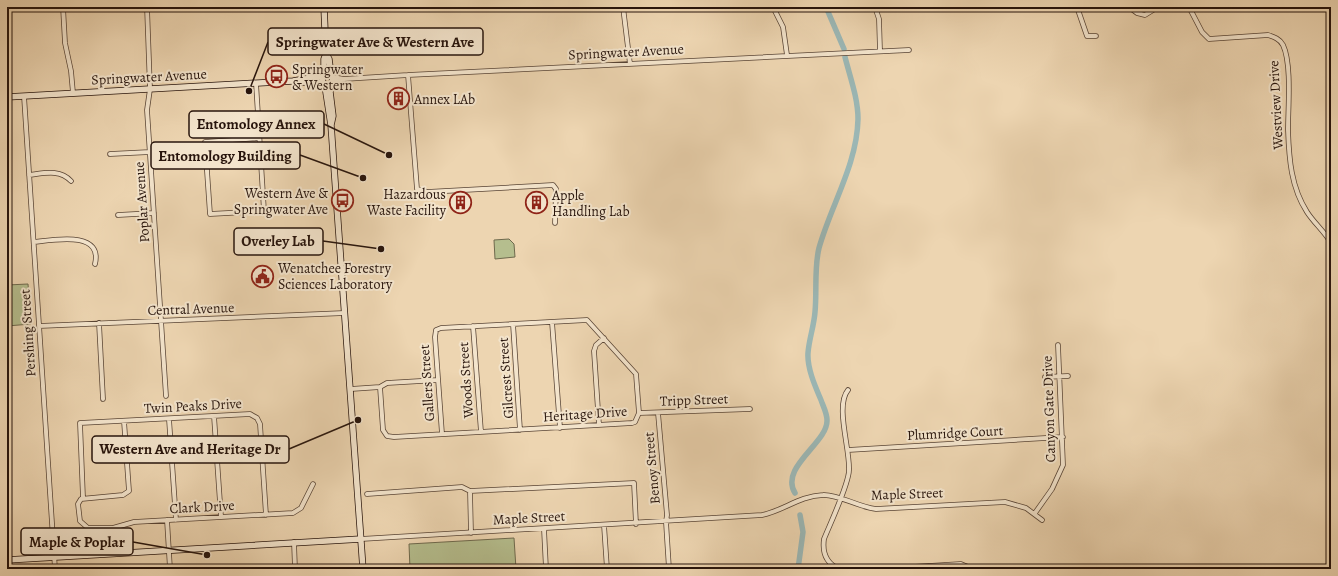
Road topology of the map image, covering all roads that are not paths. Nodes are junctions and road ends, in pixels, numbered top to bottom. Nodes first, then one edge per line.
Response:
1 (63, 7) edge
2 (147, 7) edge
3 (324, 7) edge
4 (623, 7) edge
5 (773, 7) edge
6 (875, 7) edge
7 (1077, 7) edge
8 (1129, 7) edge
9 (1158, 7) edge
10 (1190, 7) edge
11 (1096, 36) dead end
12 (909, 50) dead end
13 (880, 51) junction
14 (326, 54) junction
15 (787, 55) junction
16 (630, 64) junction
17 (408, 75) junction
18 (324, 76) junction
19 (332, 80) junction
20 (293, 81) junction
21 (256, 83) junction
22 (324, 84) junction
23 (150, 89) junction
24 (73, 93) junction
25 (24, 96) junction
26 (7, 97) edge
27 (331, 125) junction
28 (259, 138) junction
29 (150, 152) junction
30 (110, 154) dead end
31 (29, 174) junction
32 (71, 181) dead end
33 (154, 213) junction
34 (118, 215) dead end
35 (555, 223) dead end
36 (34, 242) junction
37 (1331, 243) edge
38 (95, 264) dead end
39 (345, 313) junction
40 (162, 322) junction
41 (552, 322) junction
42 (99, 323) junction
43 (513, 324) junction
44 (39, 326) junction
45 (473, 326) junction
46 (436, 330) joint
47 (604, 338) junction
48 (1058, 345) dead end
49 (1060, 376) junction
50 (1068, 376) dead end
51 (1045, 377) dead end
52 (438, 380) junction
53 (380, 387) junction
54 (350, 390) junction
55 (848, 390) dead end
56 (166, 396) dead end
57 (103, 399) dead end
58 (750, 409) dead end
59 (639, 413) junction
60 (658, 413) junction
61 (214, 416) junction
62 (169, 419) junction
63 (124, 421) junction
64 (599, 425) junction
65 (560, 428) junction
66 (520, 430) junction
67 (481, 432) junction
68 (442, 434) junction
69 (1063, 437) junction
70 (848, 450) junction
71 (313, 484) dead end
72 (470, 491) junction
73 (367, 494) dead end
74 (83, 498) junction
75 (840, 499) junction
76 (1035, 513) junction
77 (266, 515) junction
78 (221, 517) junction
79 (167, 520) junction
80 (176, 520) junction
81 (1042, 520) dead end
82 (666, 522) junction
83 (636, 524) junction
84 (604, 525) junction
85 (544, 529) junction
86 (471, 533) junction
87 (361, 539) junction
88 (294, 542) junction
89 (169, 550) junction
90 (54, 556) junction
91 (7, 560) edge
92 (55, 569) edge
93 (170, 569) edge
94 (295, 569) edge
95 (363, 569) edge
96 (546, 569) edge
97 (608, 569) edge
98 (669, 569) edge
99 (839, 569) edge
100 (879, 569) edge
101 (974, 569) edge

1 - 24 street
2 - 23 street, Poplar Avenue
3 - 14 street
4 - 16 street
5 - 15 street
6 - 13 street
7 - 11 street
8 - 9 street
10 - 37 street, Westview Drive
12 - 13 street, Springwater Avenue
13 - 15 street, Springwater Avenue
14 - 18 street
14 - 19 street
15 - 16 street, Springwater Avenue
16 - 17 street, Springwater Avenue
17 - 19 street, Springwater Avenue
17 - 35 street
18 - 19 street, Springwater Avenue
18 - 20 street, Springwater Avenue
18 - 22 street
19 - 22 street, Springwater Avenue
19 - 27 street
20 - 21 street, Springwater Avenue
20 - 22 street, Springwater Avenue
21 - 23 street, Springwater Avenue
21 - 28 street
22 - 27 street
23 - 24 street, Springwater Avenue
23 - 29 street, Poplar Avenue
24 - 25 street, Springwater Avenue
25 - 26 street, Springwater Avenue
25 - 31 street, Pershing Street
27 - 39 street
28 - 28 street
29 - 30 street
29 - 33 street, Poplar Avenue
31 - 32 street
31 - 36 street, Pershing Street
33 - 34 street
33 - 40 street, Poplar Avenue
36 - 38 street
36 - 44 street, Pershing Street
39 - 40 street, Central Avenue
39 - 54 street
40 - 42 street, Central Avenue
40 - 56 street, Poplar Avenue
41 - 43 street, Heritage Drive
41 - 47 street, Heritage Drive
41 - 65 street
42 - 44 street, Central Avenue
42 - 57 street
43 - 45 street, Heritage Drive
43 - 66 street, Gilcrest Street
44 - 90 street, Pershing Street
45 - 46 street, Heritage Drive
45 - 67 street, Woods Street
46 - 52 street, Gallers Street
47 - 59 street, Heritage Drive
47 - 64 street
48 - 49 street, Canyon Gate Drive
49 - 50 street
49 - 51 street
49 - 69 street, Canyon Gate Drive
52 - 53 street
52 - 68 street, Gallers Street
53 - 54 street
53 - 68 street, Heritage Drive
54 - 87 street
55 - 70 street
58 - 60 street, Tripp Street
59 - 60 street, Tripp Street
59 - 64 street, Heritage Drive
60 - 82 street, Benoy Street
61 - 62 street, Twin Peaks Drive
61 - 77 street, Twin Peaks Drive
61 - 78 street
62 - 63 street, Twin Peaks Drive
62 - 80 street
63 - 74 street
63 - 74 street, Twin Peaks Drive
64 - 65 street, Heritage Drive
65 - 66 street, Heritage Drive
66 - 67 street, Heritage Drive
67 - 68 street, Heritage Drive
69 - 70 street, Plumridge Court
69 - 76 street, Canyon Gate Drive
70 - 75 street
71 - 77 street, Clark Drive
72 - 73 street
72 - 83 street
72 - 86 street
74 - 79 street, Clark Drive
75 - 76 street, Maple Street
75 - 82 street, Maple Street
75 - 99 street
76 - 81 street, Maple Street
77 - 78 street, Clark Drive
78 - 80 street, Clark Drive
79 - 80 street, Clark Drive
79 - 89 street
82 - 83 street, Maple Street
82 - 98 street, Benoy Street
83 - 84 street, Maple Street
84 - 85 street, Maple Street
84 - 97 street
85 - 86 street, Maple Street
85 - 96 street
86 - 87 street, Maple Street
87 - 88 street, Maple Street
87 - 95 street
88 - 89 street, Maple Street
88 - 94 street
89 - 90 street, Maple Street
89 - 93 street
90 - 91 street, Maple Street
90 - 92 street, Pershing Street
100 - 101 street

